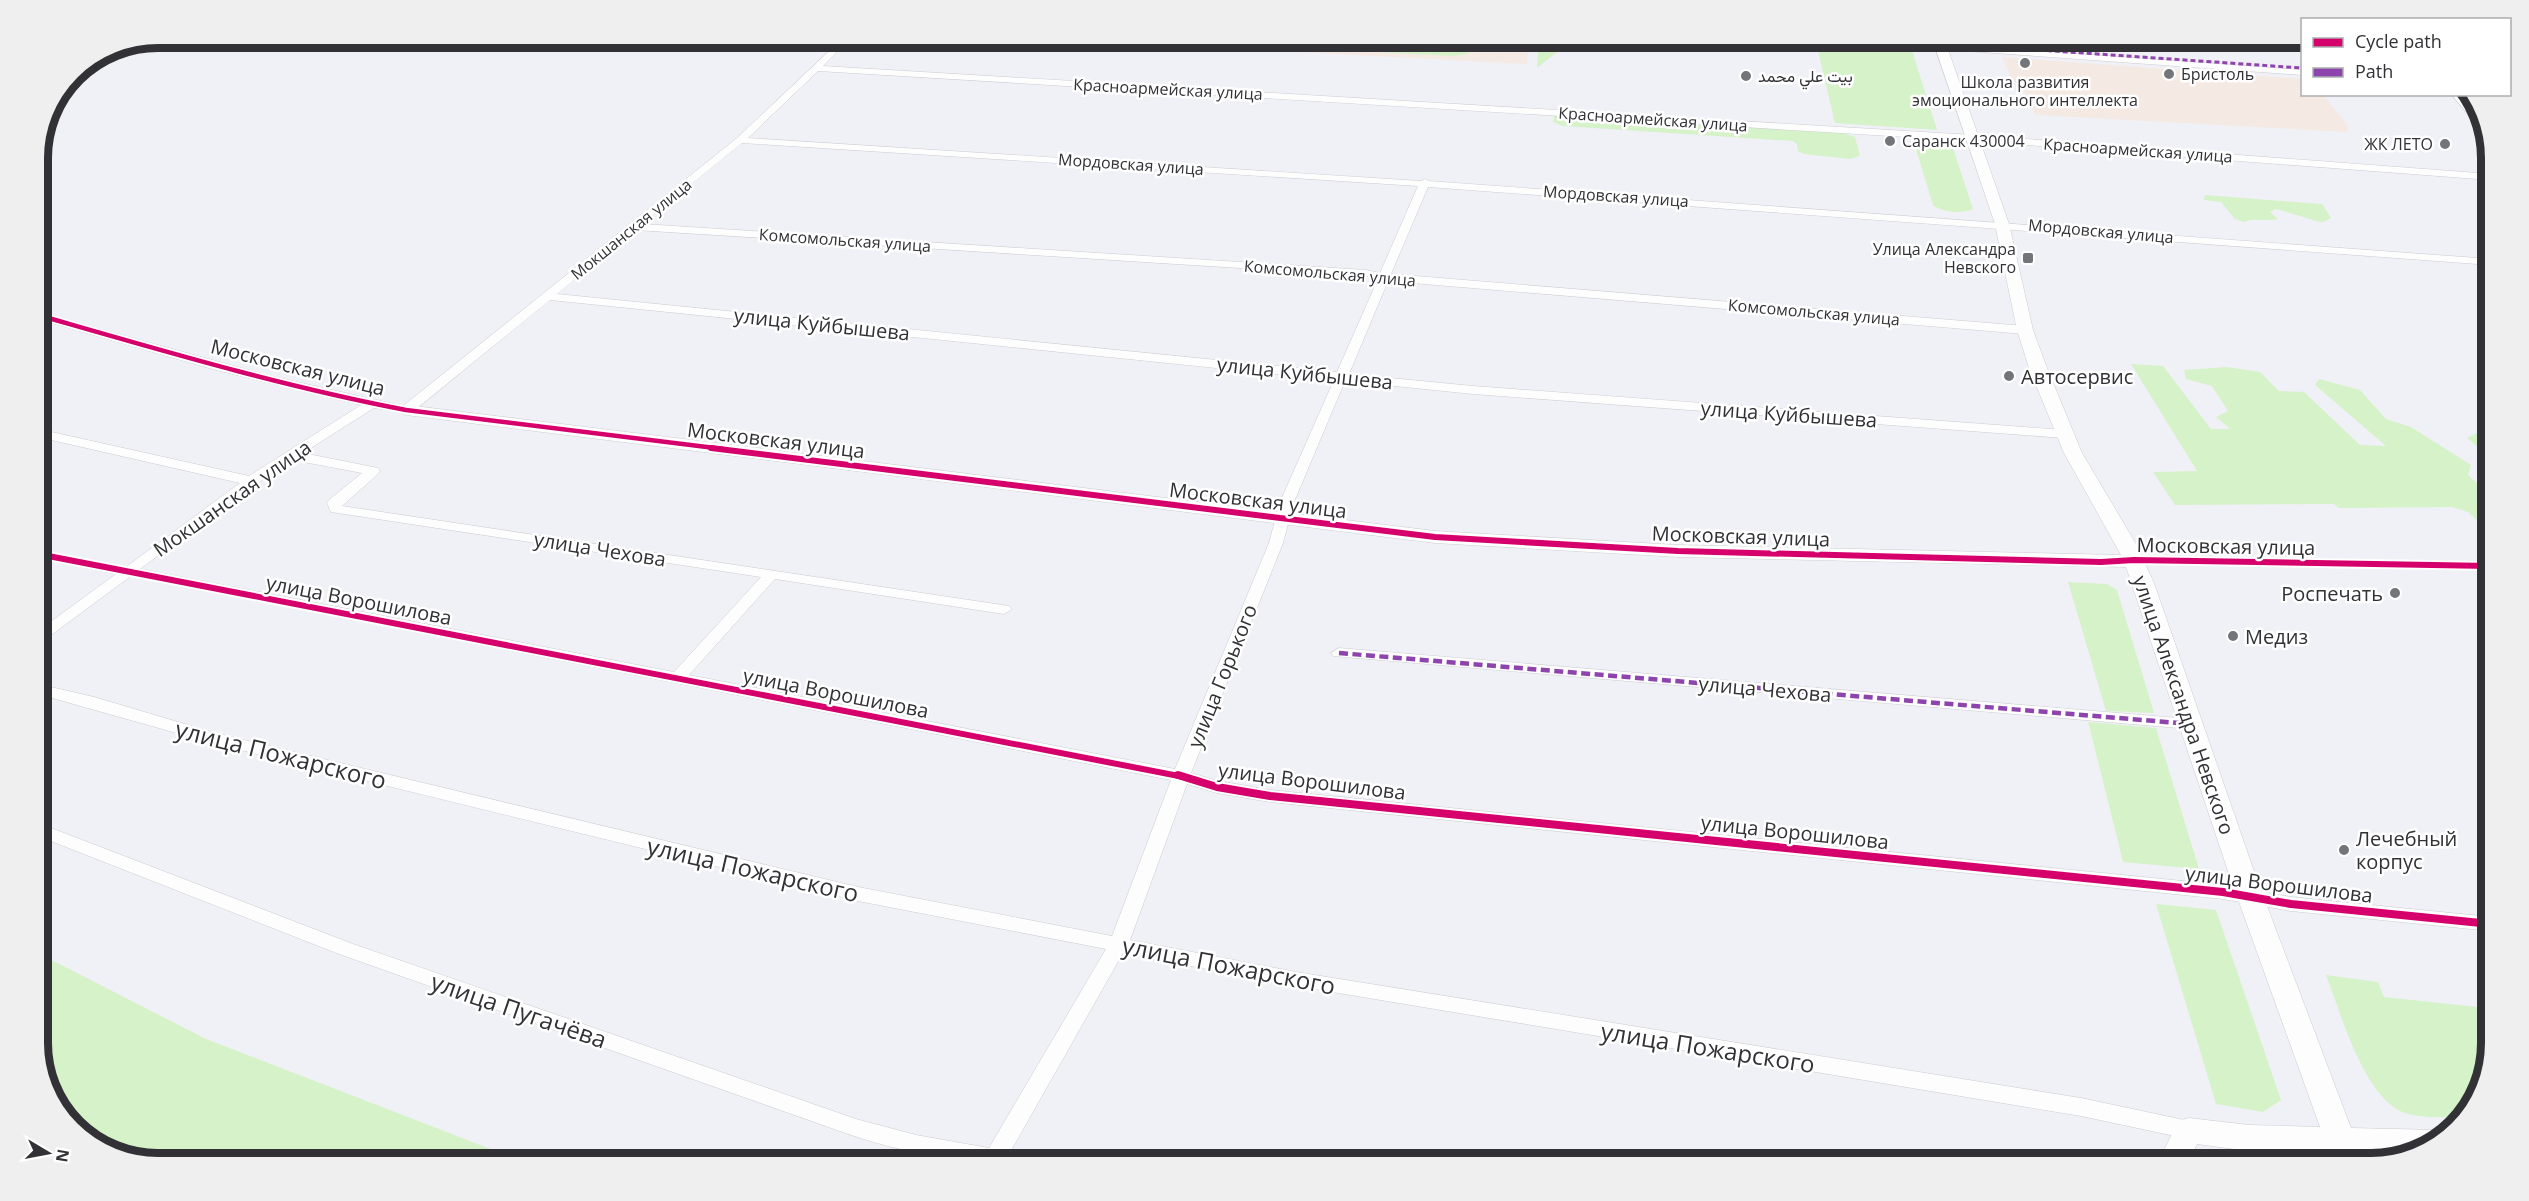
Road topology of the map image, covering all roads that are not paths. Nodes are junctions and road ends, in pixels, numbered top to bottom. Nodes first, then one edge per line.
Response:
1 (836, 48) edge
2 (1942, 48) edge
3 (2010, 48) edge
4 (815, 68) junction
5 (2301, 73) edge
6 (2457, 96) edge
7 (2471, 112) edge
8 (1973, 138) junction
9 (740, 140) junction
10 (2481, 176) edge
11 (1425, 182) junction
12 (2002, 224) junction
13 (634, 227) junction
14 (2481, 261) edge
15 (1385, 278) junction
16 (548, 296) junction
17 (48, 318) edge
18 (2025, 330) junction
19 (1340, 377) junction
20 (371, 404) junction
21 (406, 410) junction
22 (2064, 434) junction
23 (48, 435) edge
24 (290, 455) junction
25 (251, 481) junction
26 (1281, 520) junction
27 (48, 556) edge
28 (2134, 560) junction
29 (2481, 566) edge
30 (130, 571) junction
31 (771, 575) junction
32 (1004, 609) dead end
33 (48, 631) edge
34 (1339, 653) dead end
35 (677, 679) junction
36 (48, 691) edge
37 (2190, 724) junction
38 (1181, 776) junction
39 (48, 833) edge
40 (2251, 897) junction
41 (2481, 923) edge
42 (1119, 943) junction
43 (2189, 1130) junction
44 (2412, 1145) edge
45 (2338, 1152) edge
46 (962, 1153) edge
47 (1006, 1153) edge
48 (2178, 1153) edge

1 - 4 street, Мокшанская улица
2 - 8 main road, улица Александра Невского
3 - 5 street
4 - 8 street, Красноармейская улица
4 - 9 street, Мокшанская улица
6 - 7 street
8 - 10 street, Красноармейская улица
8 - 12 main road, улица Александра Невского
9 - 11 street, Мордовская улица
9 - 13 street, Мокшанская улица
11 - 12 street, Мордовская улица
11 - 15 street, улица Горького
12 - 14 street, Мордовская улица
12 - 18 main road, улица Александра Невского
13 - 15 street, Комсомольская улица
13 - 16 street, Мокшанская улица
15 - 18 street, Комсомольская улица
15 - 19 street, улица Горького
16 - 19 street, улица Куйбышева
16 - 21 street, Мокшанская улица
17 - 20 street, Московская улица
18 - 22 main road, улица Александра Невского
19 - 22 street, улица Куйбышева
19 - 26 street, улица Горького
20 - 21 street, Московская улица
20 - 24 street, Мокшанская улица
21 - 26 main road, Московская улица
22 - 28 main road, улица Александра Невского
23 - 25 street
24 - 25 street, Мокшанская улица
24 - 31 street, улица Чехова
25 - 30 street, Мокшанская улица
26 - 28 main road, Московская улица
26 - 38 street, улица Горького
27 - 30 street, улица Ворошилова
28 - 29 street, Московская улица
28 - 37 main road, улица Александра Невского
30 - 33 street, Мокшанская улица
30 - 35 street, улица Ворошилова
31 - 32 street, улица Чехова
31 - 35 street
34 - 37 street, улица Чехова
35 - 38 street, улица Ворошилова
36 - 42 street, улица Пожарского
37 - 40 main road, улица Александра Невского
38 - 40 street, улица Ворошилова
38 - 42 street, улица Горького
39 - 46 street, улица Пугачёва
40 - 41 street, улица Ворошилова
40 - 45 main road, улица Александра Невского
42 - 43 street, улица Пожарского
42 - 47 street, улица Горького
43 - 45 main road, улица Пожарского
43 - 48 main road
44 - 45 main road, улица Пожарского

